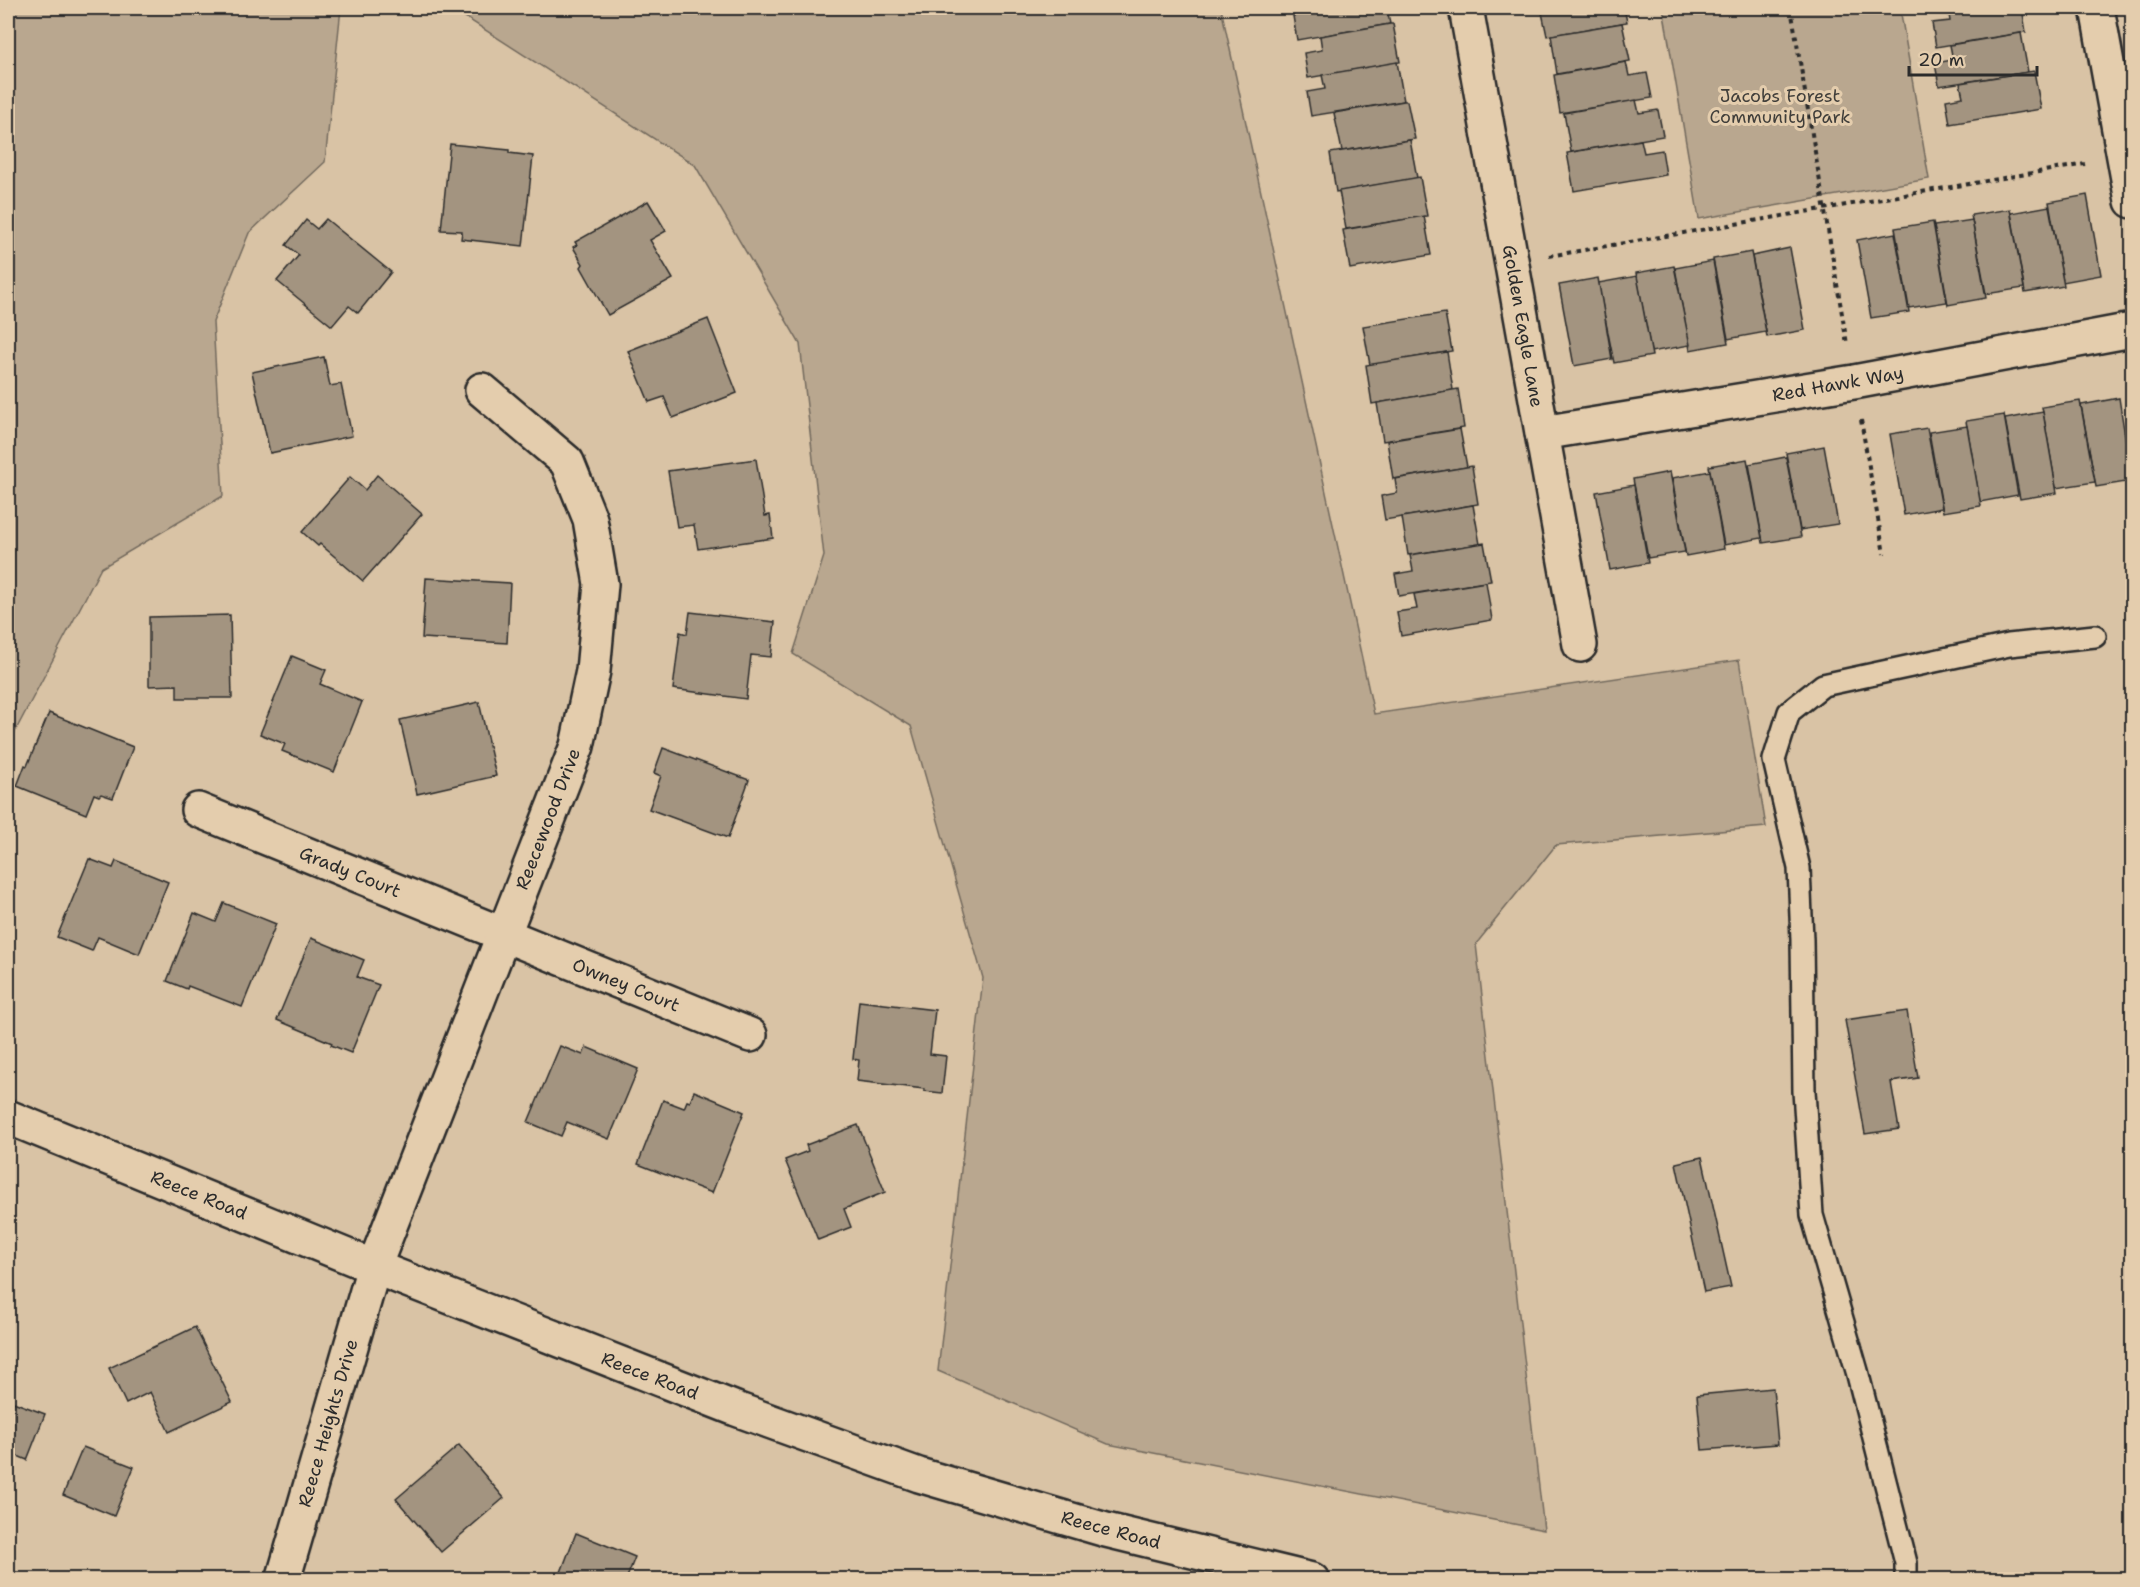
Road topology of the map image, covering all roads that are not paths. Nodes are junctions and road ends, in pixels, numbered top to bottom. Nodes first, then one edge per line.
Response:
1 (1466, 8) edge
2 (2097, 8) edge
3 (2133, 201) edge
4 (2133, 330) edge
5 (482, 390) dead end
6 (1542, 433) junction
7 (2095, 636) dead end
8 (1580, 645) dead end
9 (198, 810) dead end
10 (503, 934) junction
11 (750, 1035) dead end
12 (8, 1117) edge
13 (374, 1267) junction
14 (283, 1580) edge
15 (1312, 1580) edge
16 (1906, 1580) edge

1 - 6 street, Golden Eagle Lane
2 - 3 street
4 - 6 street, Red Hawk Way
5 - 10 street, Reecewood Drive
6 - 8 street, Golden Eagle Lane
7 - 16 lane
9 - 10 street, Grady Court
10 - 11 street, Owney Court
10 - 13 street, Reecewood Drive
12 - 13 street, Reece Road
13 - 14 street, Reece Heights Drive
13 - 15 street, Reece Road

